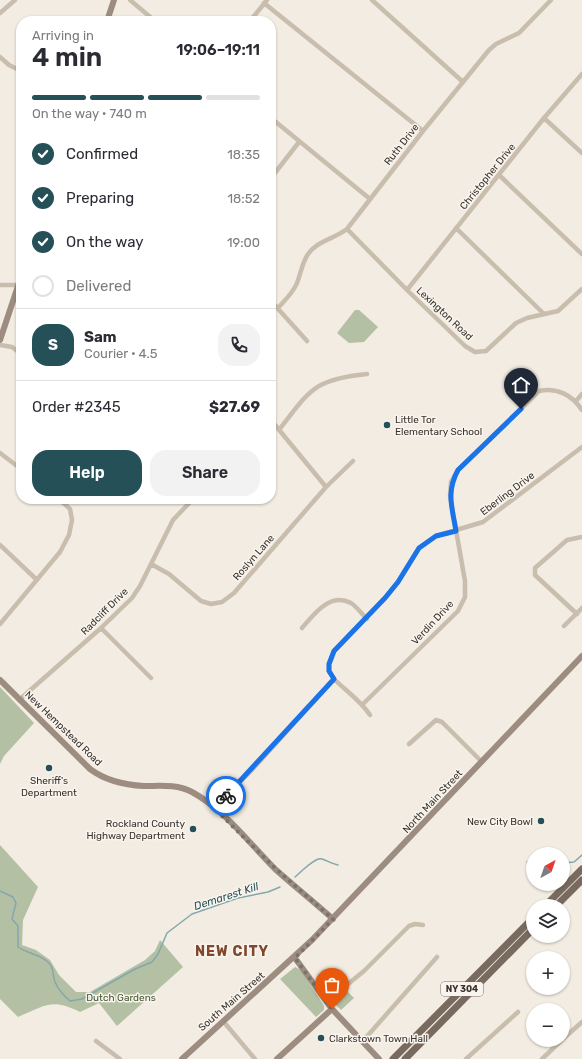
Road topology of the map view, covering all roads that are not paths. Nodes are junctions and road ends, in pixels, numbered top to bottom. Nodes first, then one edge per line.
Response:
1 (15, 0) edge
2 (114, 0) edge
3 (130, 0) edge
4 (372, 0) edge
5 (551, 0) edge
6 (266, 1) edge
7 (0, 13) edge
8 (109, 16) edge
9 (149, 16) edge
10 (254, 16) edge
11 (0, 57) edge
12 (16, 68) edge
13 (582, 74) edge
14 (463, 82) junction
15 (544, 118) junction
16 (276, 122) edge
17 (422, 131) junction
18 (299, 142) junction
19 (582, 153) edge
20 (276, 172) edge
21 (499, 175) junction
22 (370, 198) junction
23 (456, 228) junction
24 (347, 229) junction
25 (582, 254) edge
26 (0, 285) edge
27 (16, 285) edge
28 (582, 289) edge
29 (407, 290) junction
30 (16, 291) edge
31 (278, 308) joint
32 (544, 314) junction
33 (0, 340) edge
34 (307, 341) dead end
35 (0, 345) edge
36 (16, 350) edge
37 (367, 374) dead end
38 (582, 394) edge
39 (576, 400) junction
40 (582, 410) edge
41 (276, 426) edge
42 (279, 430) junction
43 (582, 447) edge
44 (0, 453) edge
45 (352, 461) dead end
46 (16, 465) edge
47 (326, 487) junction
48 (64, 504) edge
49 (188, 504) edge
50 (456, 531) junction
51 (582, 537) edge
52 (0, 546) edge
53 (151, 564) junction
54 (37, 580) junction
55 (582, 608) edge
56 (577, 614) junction
57 (367, 618) junction
58 (0, 624) edge
59 (564, 626) dead end
60 (101, 628) junction
61 (302, 628) dead end
62 (582, 656) edge
63 (151, 678) dead end
64 (334, 679) junction
65 (0, 680) edge
66 (19, 700) junction
67 (363, 704) junction
68 (370, 715) dead end
69 (409, 744) dead end
70 (482, 762) junction
71 (214, 808) junction
72 (582, 869) edge
73 (582, 880) edge
74 (552, 899) edge
75 (563, 899) edge
76 (333, 919) junction
77 (423, 924) dead end
78 (526, 925) edge
79 (526, 936) edge
80 (437, 957) dead end
81 (295, 958) junction
82 (326, 1002) junction
83 (332, 1009) junction
84 (518, 1012) dead end
85 (223, 1021) junction
86 (582, 1022) edge
87 (570, 1033) edge
88 (96, 1041) dead end
89 (362, 1042) junction
90 (555, 1047) edge
91 (120, 1059) edge
92 (182, 1059) edge
93 (255, 1059) edge
94 (277, 1059) edge
95 (379, 1059) edge
96 (393, 1059) edge
97 (405, 1059) edge
98 (466, 1059) edge
99 (542, 1059) edge

1 - 7 street
2 - 8 street
3 - 9 street
4 - 14 street
5 - 14 street, Ruth Drive
6 - 10 street
6 - 17 street
11 - 12 street
13 - 15 street, Christopher Drive
14 - 17 street, Ruth Drive
15 - 19 street
15 - 21 street, Christopher Drive
16 - 18 street
17 - 22 street, Ruth Drive
18 - 20 street
18 - 22 street
21 - 23 street, Christopher Drive
21 - 25 street
22 - 24 street, Ruth Drive
23 - 29 street, Christopher Drive
23 - 32 street
24 - 29 street, Lexington Road
24 - 31 street, Ruth Drive
26 - 27 street
28 - 32 street, Lexington Road
29 - 32 street, Lexington Road
30 - 33 street
31 - 34 street
35 - 36 street
37 - 42 street
38 - 39 street
39 - 40 street
39 - 50 street, Verdin Drive
41 - 42 street
42 - 47 street
43 - 50 street, Eberling Drive
44 - 46 street
45 - 47 street, Roslyn Lane
47 - 53 street, Roslyn Lane
48 - 54 street
49 - 53 street, Radcliff Drive
50 - 57 street, Eberling Drive
50 - 67 street, Verdin Drive
51 - 56 street
52 - 54 street
53 - 60 street, Radcliff Drive
54 - 58 street
55 - 56 street
56 - 59 street
57 - 61 street
57 - 64 street, Eberling Drive
60 - 63 street
60 - 66 street, Radcliff Drive
62 - 70 street, North Main Street
64 - 67 street
64 - 71 street
65 - 66 street, New Hempstead Road
66 - 71 street, New Hempstead Road
67 - 68 street
69 - 70 street
70 - 76 street, North Main Street
71 - 76 street, New Hempstead Road
72 - 74 main road
73 - 75 main road
76 - 81 street, North Main Street
77 - 82 street
78 - 96 main road, NY 304
79 - 97 main road, NY 304
80 - 89 street
81 - 82 street
81 - 85 street, South Main Street
82 - 83 street
83 - 89 street
83 - 94 street
84 - 98 street
85 - 92 street, South Main Street
85 - 93 street
86 - 87 street
88 - 91 street
89 - 95 street
90 - 99 street

